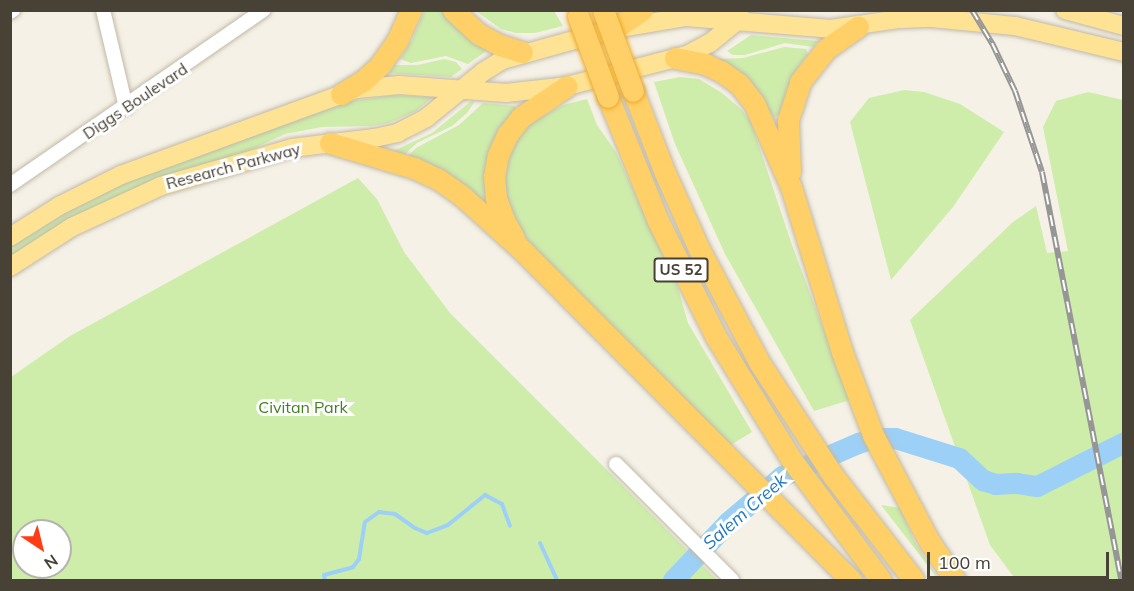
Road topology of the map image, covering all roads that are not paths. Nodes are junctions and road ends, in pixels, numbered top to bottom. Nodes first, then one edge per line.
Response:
1 (103, 10) edge
2 (411, 10) edge
3 (453, 10) edge
4 (603, 10) edge
5 (642, 10) edge
6 (1065, 10) edge
7 (259, 12) edge
8 (577, 13) edge
9 (744, 16) edge
10 (1124, 26) edge
11 (858, 27) junction
12 (614, 29) junction
13 (1124, 51) edge
14 (522, 52) junction
15 (675, 58) junction
16 (567, 86) junction
17 (462, 89) junction
18 (341, 94) junction
19 (126, 107) junction
20 (330, 143) junction
21 (10, 185) edge
22 (791, 187) junction
23 (10, 237) edge
24 (523, 251) junction
25 (10, 267) edge
26 (616, 464) dead end
27 (732, 580) edge
28 (851, 580) edge
29 (880, 580) edge
30 (914, 580) edge
31 (955, 580) edge

1 - 19 street
2 - 18 highway
3 - 14 highway
4 - 30 highway, US 52, bridge
5 - 12 highway
6 - 10 main road
7 - 19 street, Diggs Boulevard
8 - 29 highway, US 52, bridge
9 - 11 main road, Research Parkway
9 - 12 main road, Research Parkway
9 - 15 main road, Research Parkway
11 - 13 main road, Research Parkway
11 - 22 highway
12 - 14 main road, Research Parkway
14 - 17 main road, Research Parkway
15 - 16 main road, Research Parkway
15 - 22 highway
16 - 17 main road, Research Parkway
16 - 24 highway
17 - 18 main road, Research Parkway
17 - 20 main road, Research Parkway
18 - 23 main road, Research Parkway
19 - 21 street, Diggs Boulevard
20 - 24 highway
20 - 25 main road, Research Parkway
22 - 31 highway
24 - 28 highway
26 - 27 street

